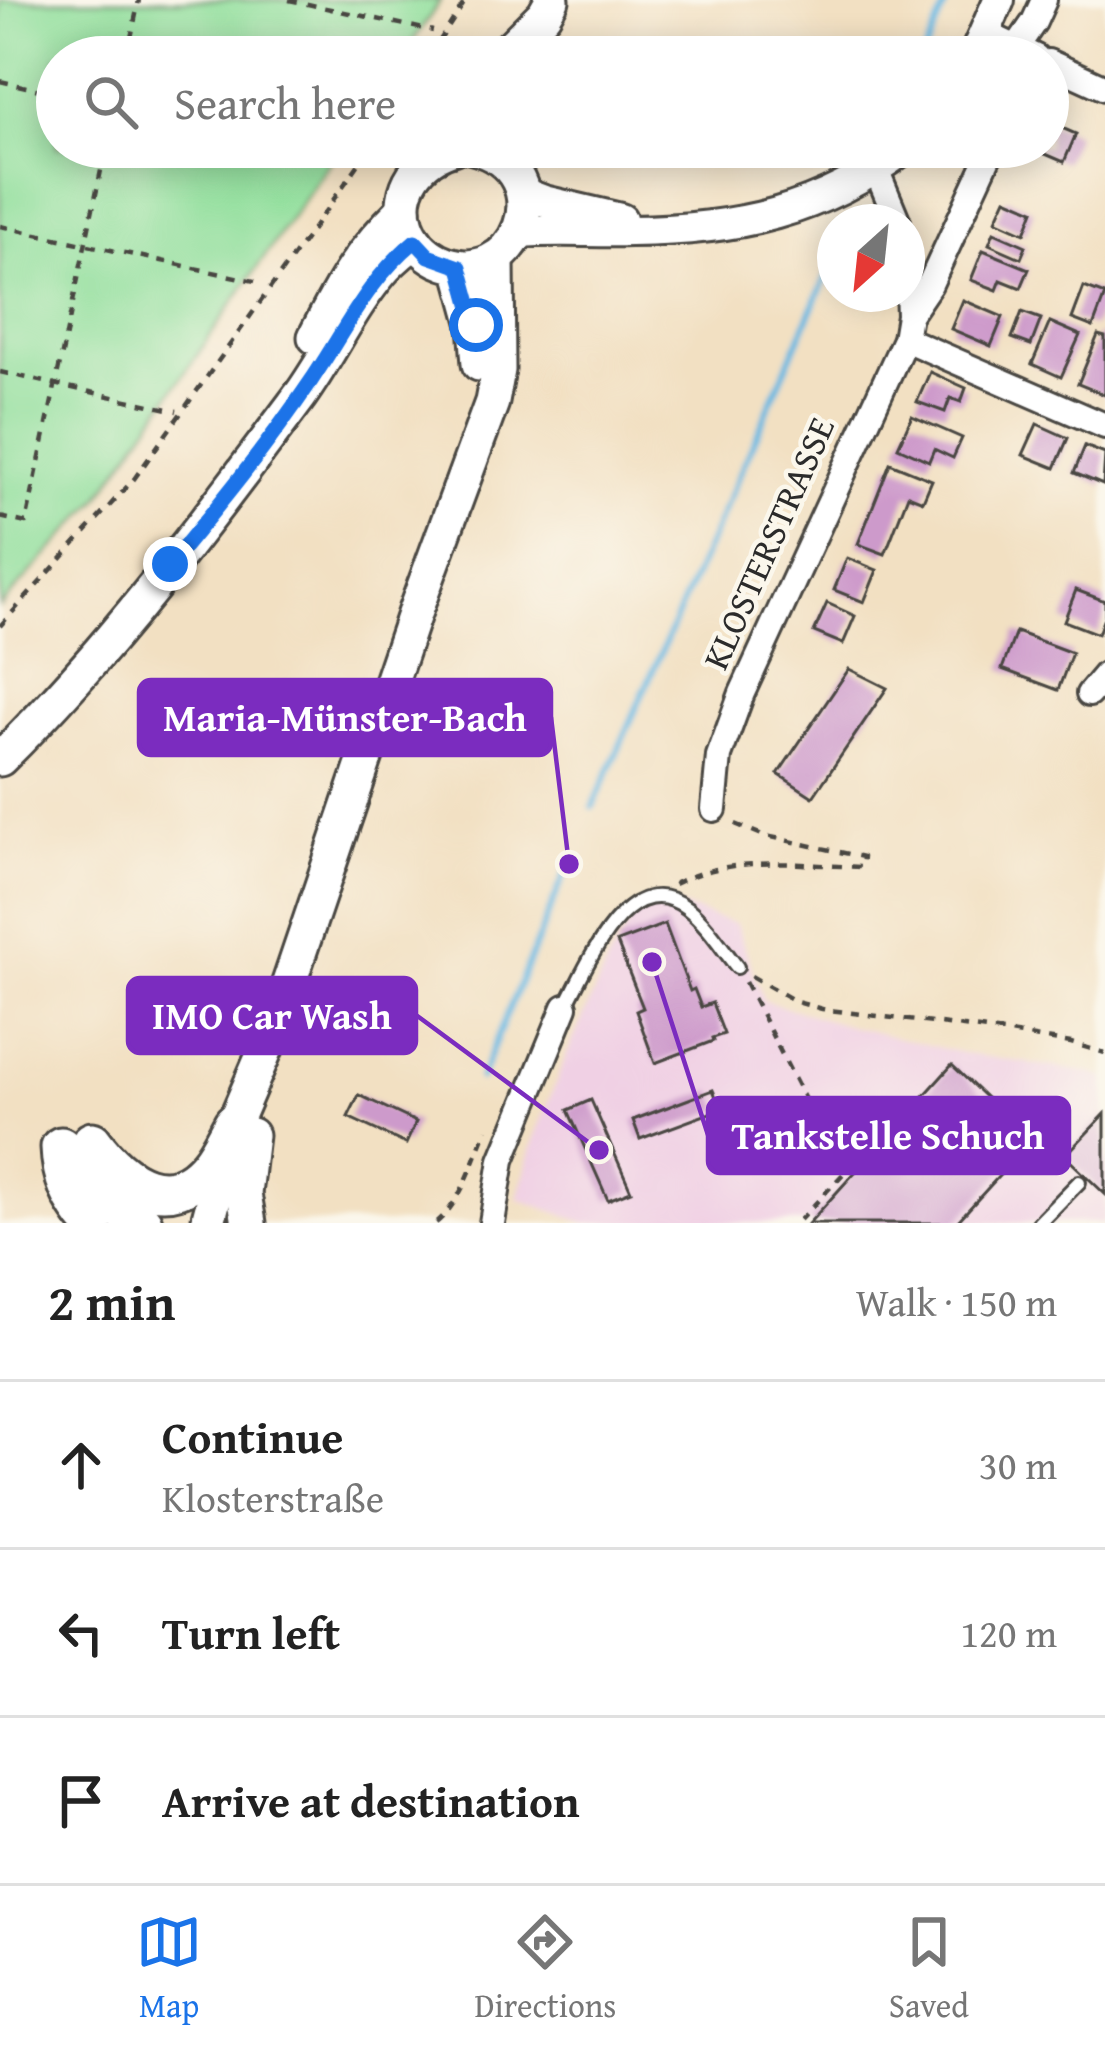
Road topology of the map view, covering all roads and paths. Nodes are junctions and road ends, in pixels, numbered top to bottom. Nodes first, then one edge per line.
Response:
1 (139, 0) edge
2 (289, 0) edge
3 (466, 0) edge
4 (552, 0) edge
5 (564, 0) edge
6 (1000, 0) edge
7 (1044, 0) edge
8 (433, 31) dead end
9 (131, 36) edge
10 (443, 36) edge
11 (522, 36) edge
12 (541, 36) edge
13 (984, 36) edge
14 (1030, 36) edge
15 (1069, 72) edge
16 (0, 81) edge
17 (1069, 83) edge
18 (1103, 87) edge
19 (36, 89) edge
20 (101, 168) edge
21 (356, 168) edge
22 (418, 168) edge
23 (508, 168) edge
24 (983, 168) edge
25 (877, 169) joint
26 (524, 193) junction
27 (891, 204) edge
28 (410, 225) junction
29 (0, 226) edge
30 (668, 229) junction
31 (519, 232) junction
32 (84, 244) junction
33 (496, 258) junction
34 (460, 267) junction
35 (259, 282) dead end
36 (907, 312) edge
37 (907, 327) junction
38 (0, 372) edge
39 (56, 384) junction
40 (177, 411) dead end
41 (1105, 426) edge
42 (477, 444) junction
43 (0, 517) edge
44 (0, 626) edge
45 (0, 732) edge
46 (0, 759) edge
47 (714, 809) joint
48 (650, 896) junction
49 (737, 967) junction
50 (565, 1006) joint
51 (270, 1039) junction
52 (1105, 1053) edge
53 (490, 1123) dead end
54 (234, 1124) junction
55 (76, 1145) junction
56 (1079, 1181) dead end
57 (224, 1222) edge
58 (92, 1223) edge
59 (142, 1223) edge
60 (436, 1223) edge
61 (492, 1223) edge
62 (797, 1223) edge
63 (1039, 1223) edge

1 - 9 path
2 - 8 path
3 - 10 path
4 - 11 main road
5 - 12 main road
6 - 13 street
7 - 14 street
15 - 18 street
16 - 19 path
17 - 18 street
20 - 32 path
21 - 44 path
22 - 28 main road
23 - 26 main road
24 - 37 street, KLOSTERSTRASSE
25 - 27 street
25 - 30 street
26 - 30 street
26 - 31 main road
28 - 34 main road
28 - 45 main road
28 - 46 main road
29 - 32 path
30 - 31 street
31 - 33 main road
32 - 35 path
32 - 39 path
33 - 34 main road
33 - 42 main road
34 - 42 main road
36 - 37 street, KLOSTERSTRASSE
37 - 41 street
37 - 47 street, KLOSTERSTRASSE
38 - 39 path
39 - 40 path
39 - 43 path
42 - 51 main road
47 - 48 path
48 - 49 lane
48 - 50 lane
49 - 52 path
49 - 62 path
50 - 61 street
51 - 54 main road
51 - 57 main road
53 - 60 path
54 - 55 highway
54 - 57 main road
55 - 58 highway
55 - 59 highway
56 - 63 lane

